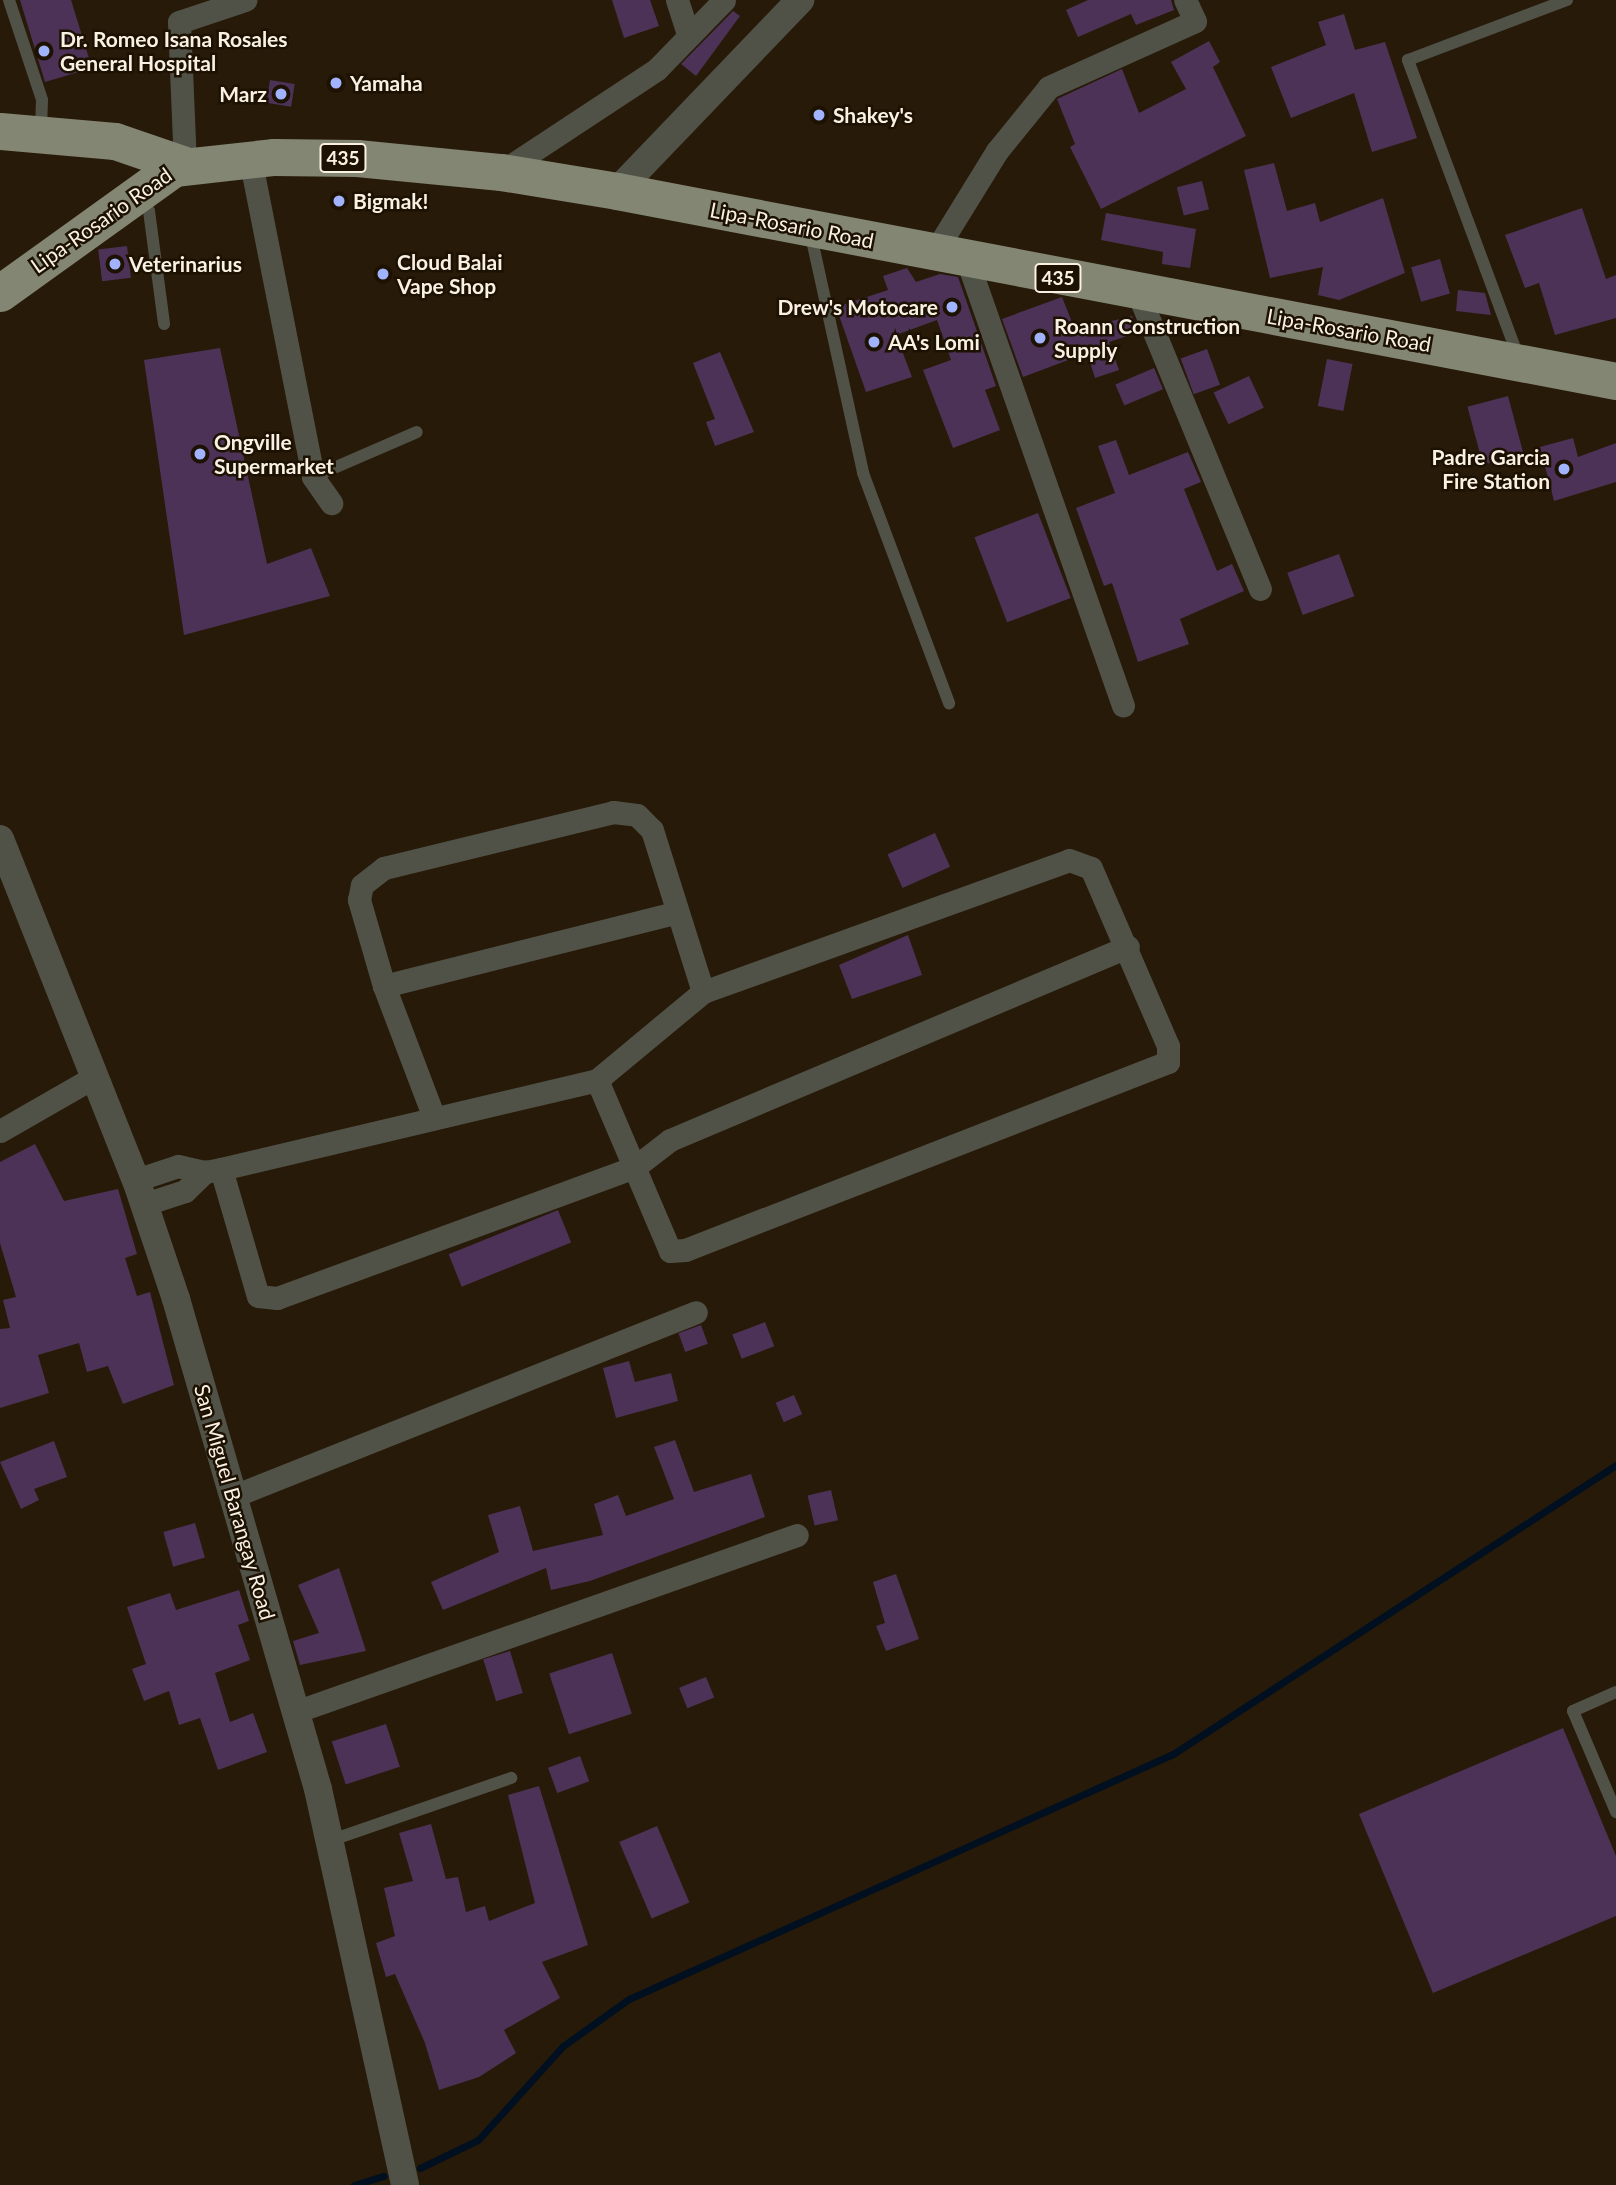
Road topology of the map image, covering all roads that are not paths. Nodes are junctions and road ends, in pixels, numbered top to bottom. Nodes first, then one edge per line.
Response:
1 (9, 0) edge
2 (245, 0) edge
3 (677, 0) edge
4 (724, 0) edge
5 (800, 0) edge
6 (1185, 0) edge
7 (1567, 0) edge
8 (689, 36) junction
9 (0, 131) edge
10 (40, 134) junction
11 (250, 158) junction
12 (185, 165) junction
13 (501, 172) junction
14 (617, 191) junction
15 (141, 194) junction
16 (809, 227) junction
17 (951, 257) junction
18 (0, 293) edge
19 (1139, 293) junction
20 (164, 324) dead end
21 (1521, 362) junction
22 (1616, 381) edge
23 (417, 432) dead end
24 (313, 477) junction
25 (331, 503) dead end
26 (1260, 589) dead end
27 (949, 703) dead end
28 (1123, 706) dead end
29 (0, 839) edge
30 (675, 913) junction
31 (1128, 947) junction
32 (384, 986) junction
33 (703, 992) junction
34 (92, 1078) junction
35 (597, 1080) junction
36 (433, 1115) junction
37 (0, 1131) edge
38 (635, 1167) junction
39 (213, 1171) junction
40 (140, 1192) junction
41 (696, 1312) dead end
42 (234, 1496) junction
43 (797, 1535) dead end
44 (1616, 1692) edge
45 (295, 1712) junction
46 (511, 1778) dead end
47 (1616, 1812) edge
48 (330, 1841) junction
49 (405, 2185) edge

1 - 10 lane
2 - 12 street
3 - 8 street
4 - 8 street
5 - 14 street
6 - 17 street
7 - 21 lane
8 - 13 street
9 - 10 main road, 435
10 - 12 main road, 435
11 - 12 main road, Lipa-Rosario Road / 435
11 - 13 main road, Lipa-Rosario Road / 435
11 - 24 street
12 - 15 main road, Lipa-Rosario Road / 435
13 - 14 main road, Lipa-Rosario Road / 435
14 - 16 main road, Lipa-Rosario Road / 435
15 - 18 main road, Lipa-Rosario Road / 435
15 - 20 lane
16 - 17 main road, Lipa-Rosario Road / 435
16 - 27 lane
17 - 19 main road, Lipa-Rosario Road / 435
17 - 28 street
19 - 21 main road, Lipa-Rosario Road / 435
19 - 26 street
21 - 22 main road, Lipa-Rosario Road / 435
23 - 24 lane
24 - 25 street
29 - 34 street, San Miguel Barangay Road
30 - 32 street
30 - 32 street
30 - 33 street
31 - 33 street
31 - 38 street
31 - 38 street
32 - 36 street
33 - 35 street
34 - 37 street
34 - 40 street, San Miguel Barangay Road
35 - 36 street
35 - 38 street
36 - 39 street
38 - 39 street
39 - 40 street
40 - 42 street, San Miguel Barangay Road
41 - 42 street
42 - 45 street, San Miguel Barangay Road
43 - 45 street
44 - 47 lane
45 - 48 street, San Miguel Barangay Road
46 - 48 lane
48 - 49 street, San Miguel Barangay Road

